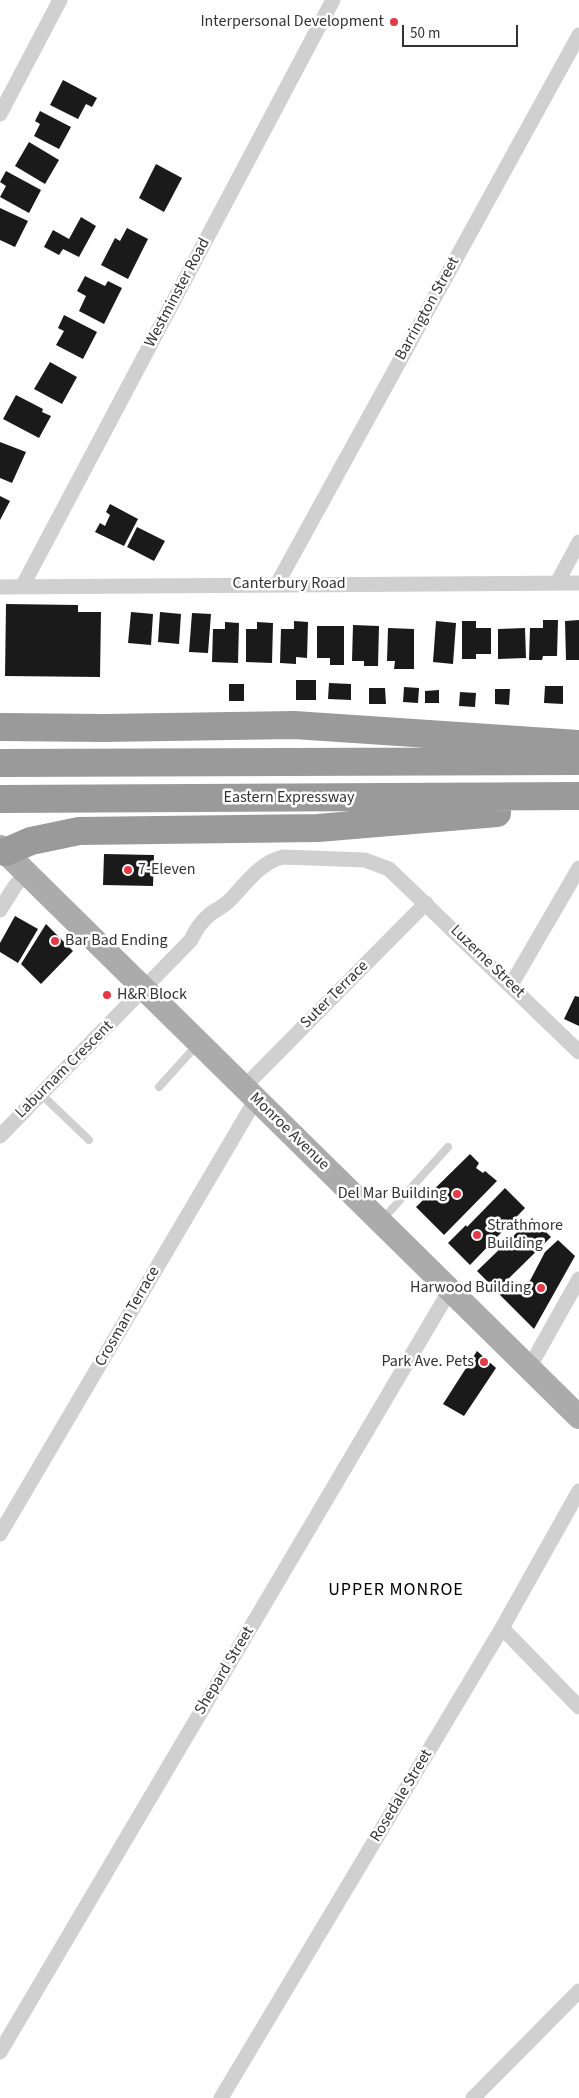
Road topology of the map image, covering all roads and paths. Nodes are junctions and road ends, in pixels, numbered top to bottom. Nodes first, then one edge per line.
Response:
1 (60, 0) edge
2 (333, 0) edge
3 (579, 35) edge
4 (0, 114) edge
5 (579, 542) edge
6 (557, 583) junction
7 (579, 583) edge
8 (277, 584) junction
9 (0, 587) edge
10 (22, 587) junction
11 (0, 727) edge
12 (579, 744) edge
13 (579, 761) edge
14 (0, 763) edge
15 (579, 796) edge
16 (0, 799) edge
17 (579, 806) edge
18 (2, 851) edge
19 (579, 868) edge
20 (394, 872) joint
21 (26, 873) junction
22 (426, 903) junction
23 (0, 910) edge
24 (511, 984) junction
25 (144, 989) junction
26 (199, 1044) junction
27 (579, 1052) edge
28 (159, 1087) dead end
29 (250, 1093) junction
30 (41, 1094) junction
31 (0, 1136) edge
32 (89, 1140) dead end
33 (448, 1147) dead end
34 (380, 1222) junction
35 (579, 1278) edge
36 (450, 1290) junction
37 (529, 1368) junction
38 (579, 1417) edge
39 (579, 1491) edge
40 (0, 1534) edge
41 (502, 1628) junction
42 (579, 1707) edge
43 (579, 1991) edge
44 (0, 2052) edge
45 (221, 2098) edge
46 (474, 2098) edge

1 - 4 street
2 - 10 street, Westminster Road
3 - 8 street, Barrington Street
5 - 6 street
6 - 7 street, Canterbury Road
6 - 8 street, Canterbury Road
8 - 10 street, Canterbury Road
9 - 10 street, Canterbury Road
11 - 12 highway
13 - 14 highway
15 - 16 highway, Eastern Expressway
17 - 18 highway
18 - 21 main road, Monroe Avenue
19 - 24 street
20 - 22 street, Luzerne Street
20 - 25 street, Laburnam Crescent
21 - 23 street
21 - 25 main road, Monroe Avenue
22 - 24 street, Luzerne Street
22 - 29 street, Suter Terrace
24 - 27 street, Luzerne Street
25 - 26 main road, Monroe Avenue
25 - 30 street, Laburnam Crescent
26 - 28 lane
26 - 29 main road, Monroe Avenue
29 - 34 main road, Monroe Avenue
29 - 40 street, Crosman Terrace
30 - 31 street, Laburnam Crescent
30 - 32 lane
33 - 34 lane
34 - 36 main road, Monroe Avenue
35 - 37 street
36 - 37 main road, Monroe Avenue
36 - 44 street, Shepard Street
37 - 38 main road, Monroe Avenue
39 - 41 street, Rosedale Street
41 - 42 street
41 - 45 street, Rosedale Street
43 - 46 street

